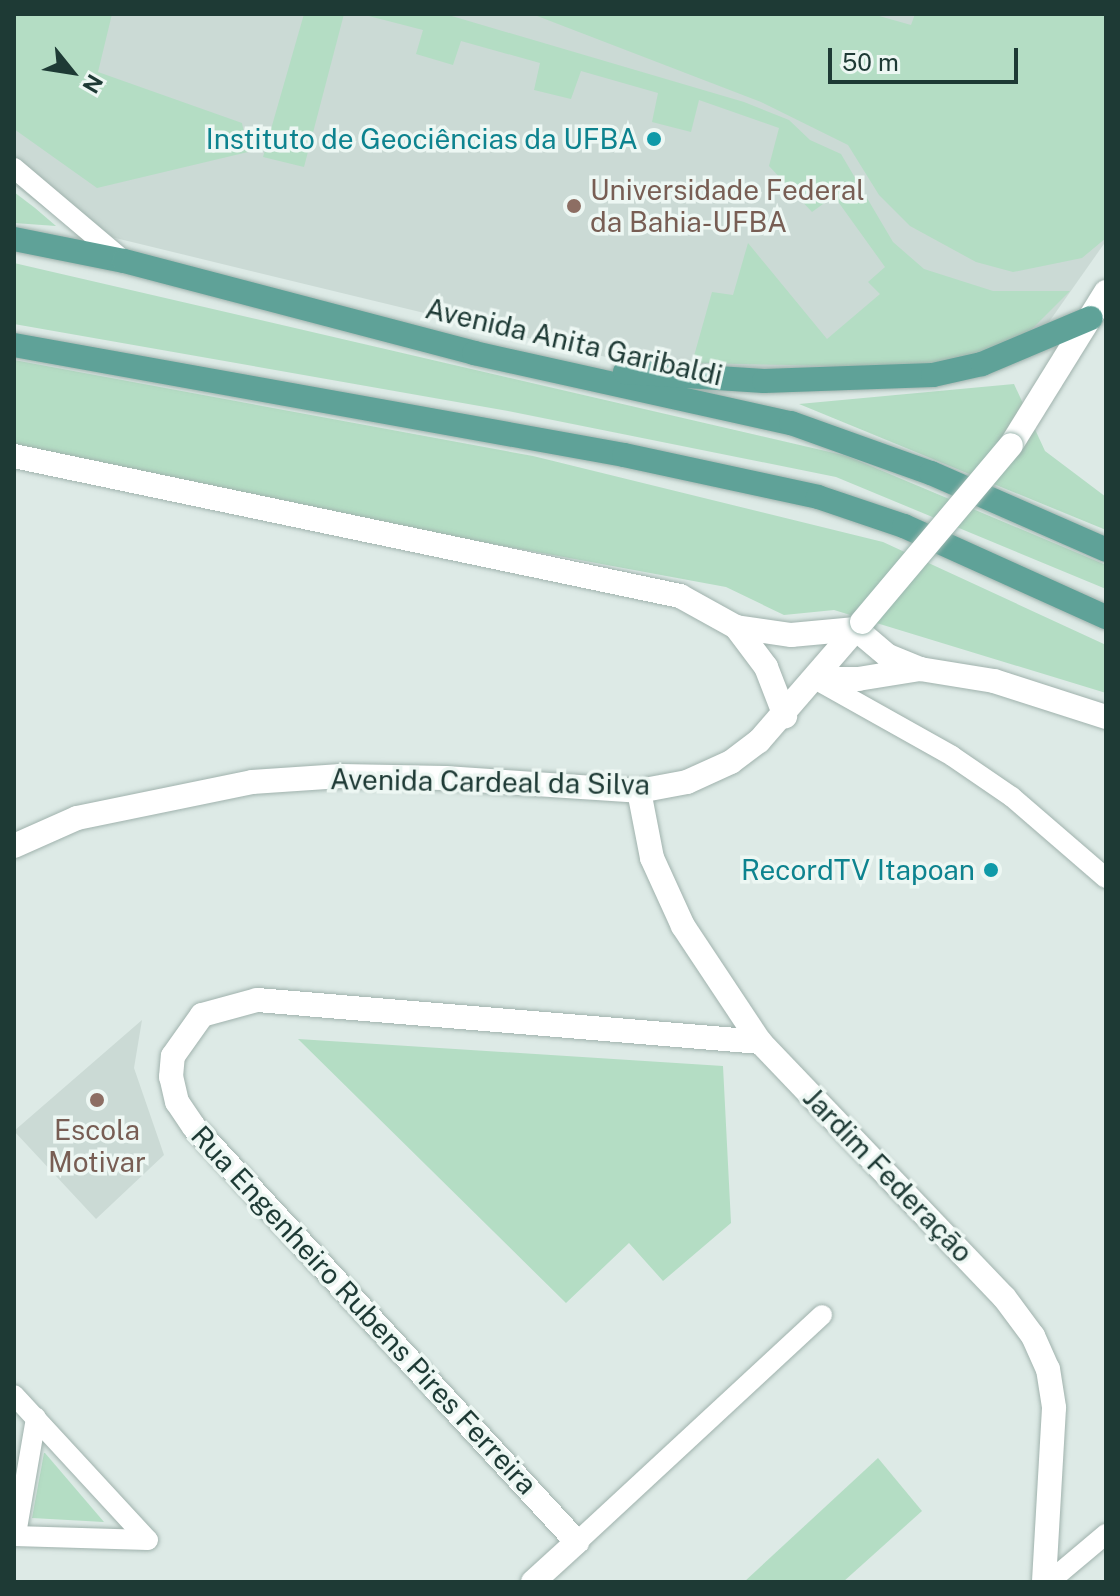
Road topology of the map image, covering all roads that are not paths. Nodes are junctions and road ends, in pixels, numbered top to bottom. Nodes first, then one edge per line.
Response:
1 (14, 168) edge
2 (14, 239) edge
3 (124, 261) junction
4 (1106, 292) edge
5 (1091, 318) junction
6 (14, 345) edge
7 (552, 367) junction
8 (14, 456) edge
9 (1106, 550) edge
10 (1106, 617) edge
11 (859, 625) junction
12 (736, 627) junction
13 (920, 669) junction
14 (815, 679) junction
15 (785, 716) junction
16 (1106, 717) edge
17 (639, 791) junction
18 (14, 846) edge
19 (1106, 878) edge
20 (760, 1042) junction
21 (822, 1315) dead end
22 (14, 1395) edge
23 (36, 1418) junction
24 (1106, 1534) edge
25 (15, 1535) edge
26 (577, 1542) junction
27 (533, 1582) edge
28 (1046, 1582) edge

1 - 3 street
2 - 3 main road, Avenida Anita Garibaldi
3 - 7 main road, Avenida Anita Garibaldi
4 - 5 street, Avenida Cardeal da Silva
5 - 7 main road
5 - 11 street, Avenida Cardeal da Silva, bridge
6 - 10 main road
7 - 9 main road, Avenida Anita Garibaldi
8 - 12 street
11 - 12 street
11 - 13 street
11 - 14 street, Avenida Cardeal da Silva
12 - 15 street
13 - 14 street
13 - 16 street
14 - 15 street, Avenida Cardeal da Silva
14 - 19 street
15 - 17 street, Avenida Cardeal da Silva
17 - 18 street, Avenida Cardeal da Silva
17 - 20 street, Jardim Federação
20 - 26 street, Rua Engenheiro Rubens Pires Ferreira
20 - 28 street, Jardim Federação
21 - 26 street
22 - 23 street
23 - 25 street
23 - 25 street
24 - 28 street
26 - 27 street

